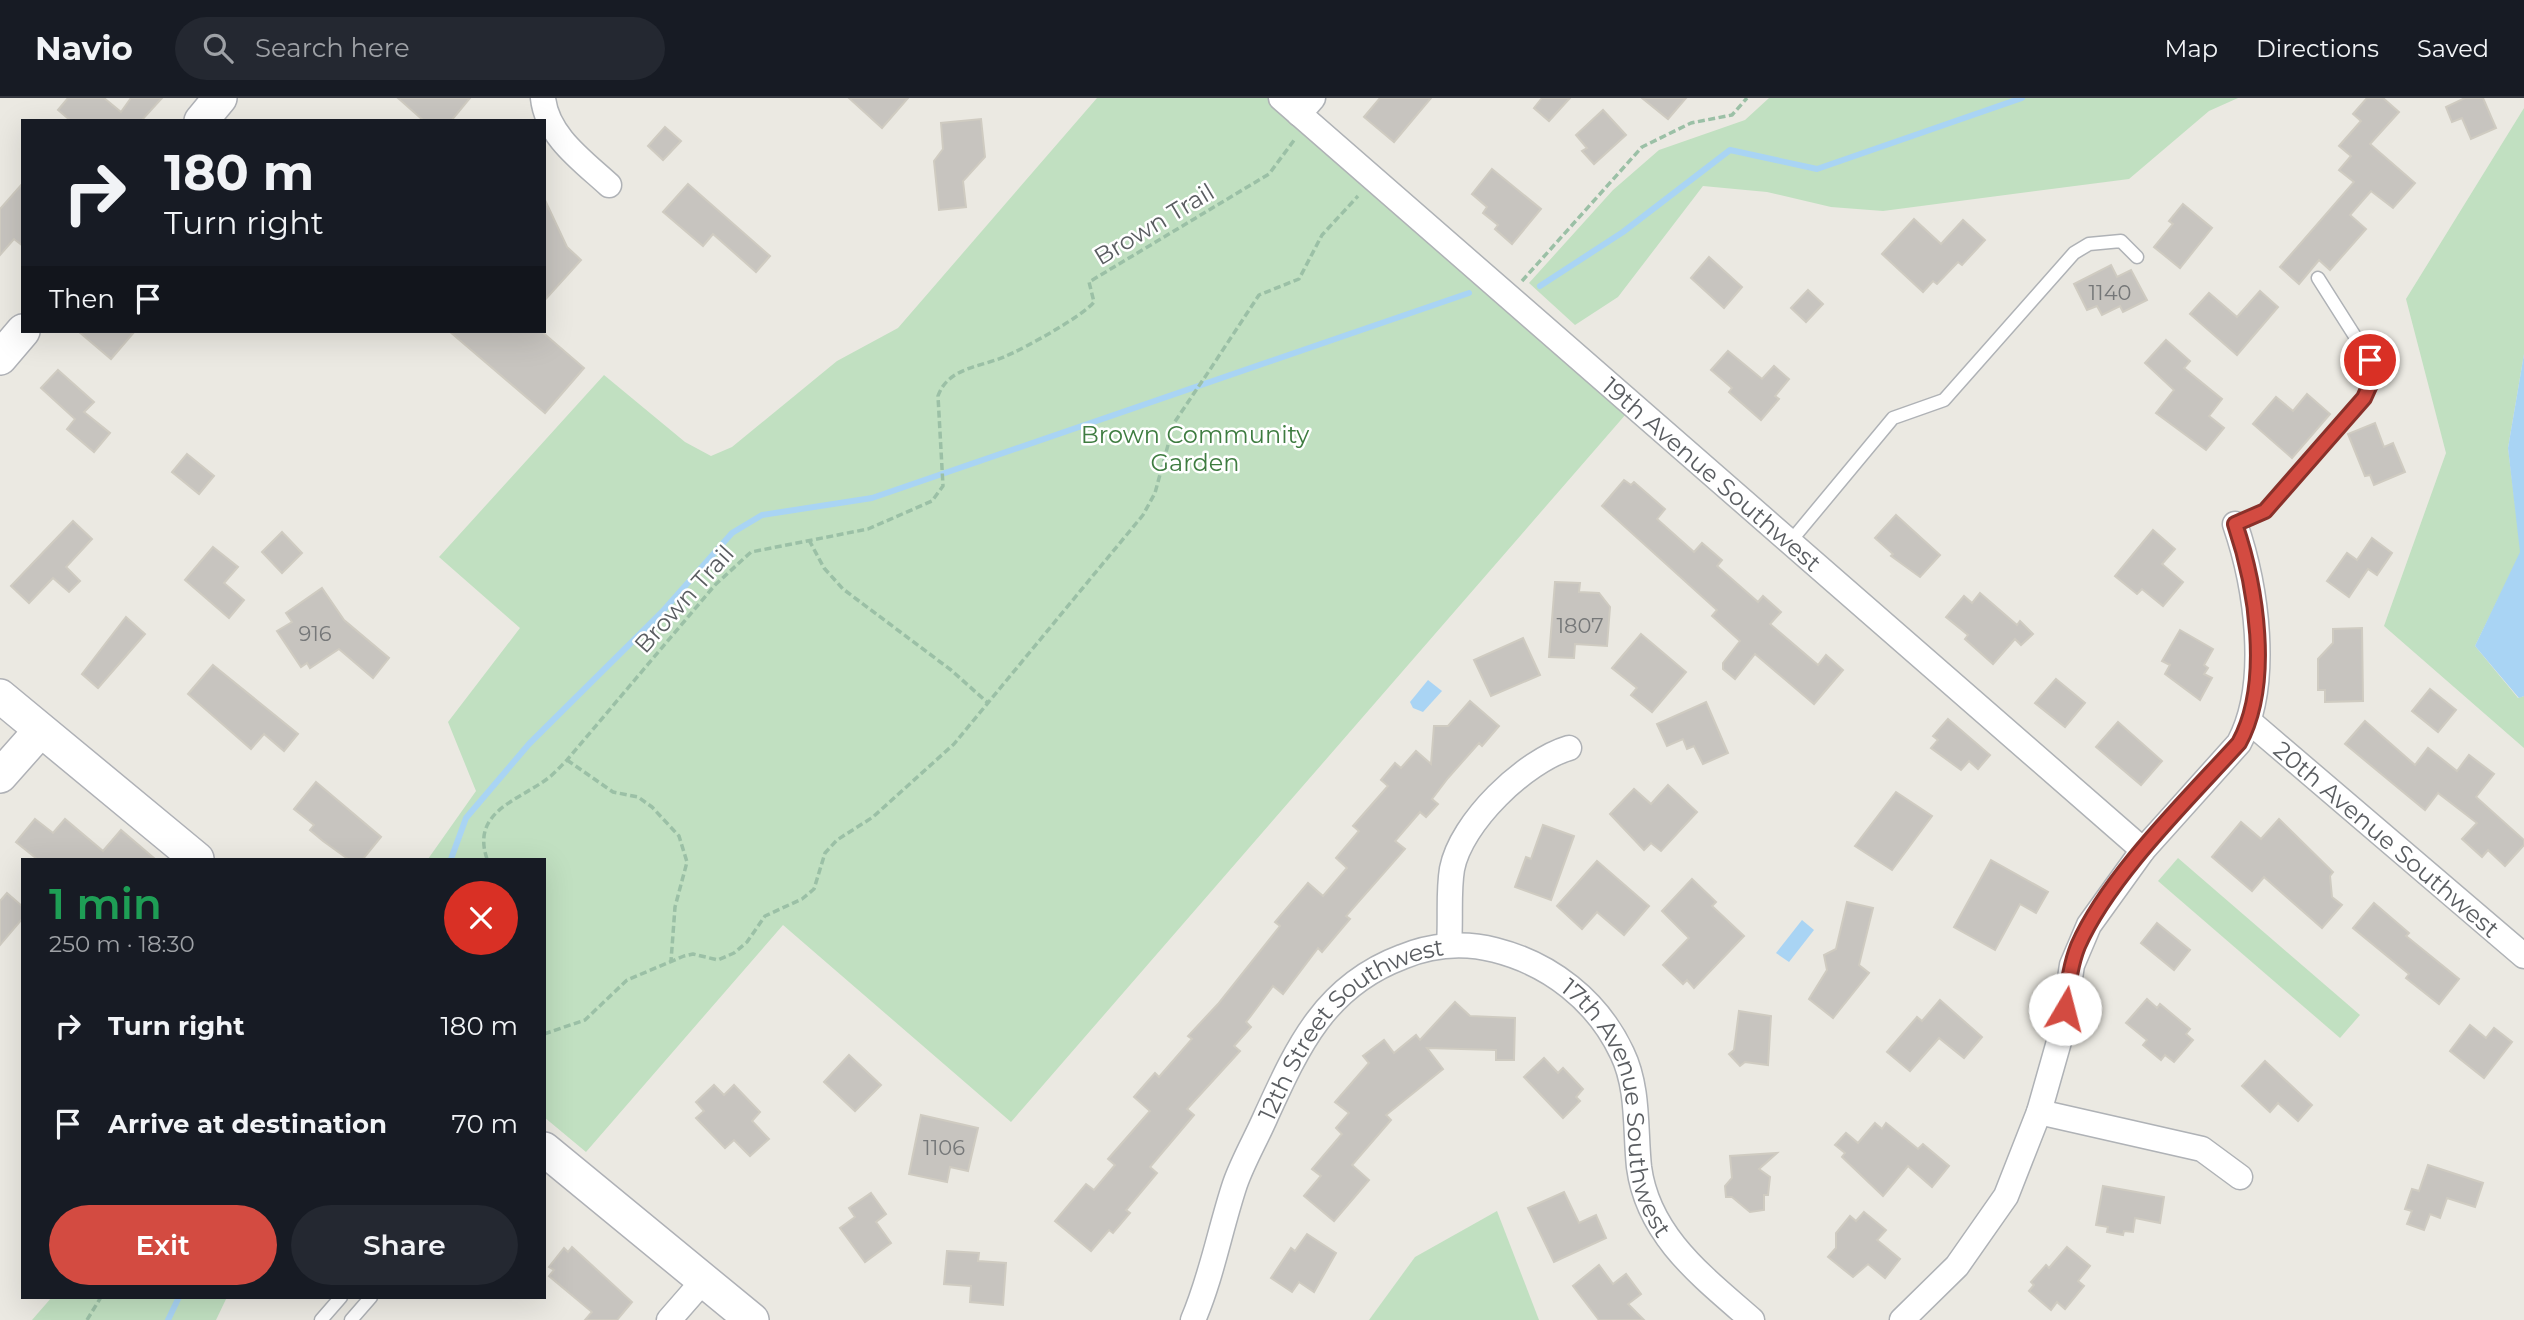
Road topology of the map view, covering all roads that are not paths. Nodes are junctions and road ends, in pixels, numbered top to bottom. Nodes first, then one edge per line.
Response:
1 (220, 98) edge
2 (543, 98) edge
3 (1297, 112) edge
4 (203, 119) edge
5 (609, 185) dead end
6 (2137, 257) dead end
7 (2318, 278) dead end
8 (21, 333) edge
9 (0, 358) edge
10 (2235, 524) joint
11 (1790, 542) junction
12 (0, 696) edge
13 (2250, 722) junction
14 (40, 731) junction
15 (1569, 748) dead end
16 (0, 776) edge
17 (2143, 850) junction
18 (196, 858) edge
19 (1450, 944) junction
20 (2524, 956) edge
21 (2039, 1112) junction
22 (546, 1151) edge
23 (2240, 1177) dead end
24 (703, 1281) junction
25 (339, 1299) edge
26 (369, 1299) edge
27 (321, 1320) edge
28 (351, 1320) edge
29 (669, 1320) edge
30 (752, 1320) edge
31 (1193, 1320) edge
32 (1752, 1320) edge
33 (1902, 1320) edge

1 - 4 street
2 - 5 street
3 - 11 street, 19th Avenue Southwest
6 - 11 lane
7 - 10 lane
8 - 9 street
10 - 13 street
11 - 17 street, 19th Avenue Southwest
12 - 14 street
13 - 17 street
13 - 20 street, 20th Avenue Southwest
14 - 16 street
14 - 18 street
15 - 19 street, 12th Street Southwest
17 - 21 street
19 - 31 street, 12th Street Southwest
19 - 32 street, 17th Avenue Southwest
21 - 23 street
21 - 33 street
22 - 24 street
24 - 29 street
24 - 30 street
25 - 27 lane
26 - 28 lane

